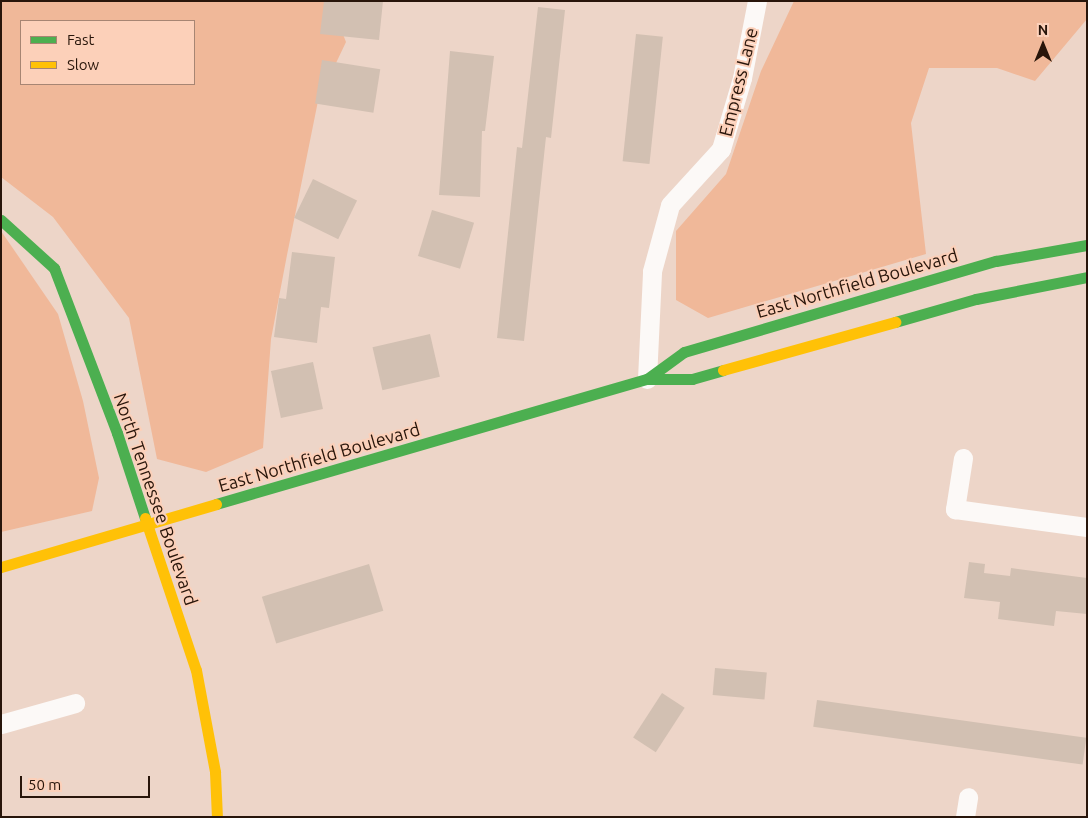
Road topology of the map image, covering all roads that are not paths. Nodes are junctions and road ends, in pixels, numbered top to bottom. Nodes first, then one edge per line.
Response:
1 (757, 1) edge
2 (1, 220) edge
3 (1087, 245) edge
4 (1087, 277) edge
5 (647, 379) junction
6 (963, 458) dead end
7 (148, 525) junction
8 (1087, 528) edge
9 (1, 567) edge
10 (75, 703) dead end
11 (1, 724) edge
12 (968, 796) dead end
13 (217, 817) edge
14 (965, 817) edge

1 - 5 street, Empress Lane
2 - 7 main road, North Tennessee Boulevard
3 - 5 main road, East Northfield Boulevard
4 - 5 main road, East Northfield Boulevard
5 - 7 main road, East Northfield Boulevard
6 - 8 street
7 - 9 main road, East Northfield Boulevard
7 - 13 main road, North Tennessee Boulevard
10 - 11 street
12 - 14 street

